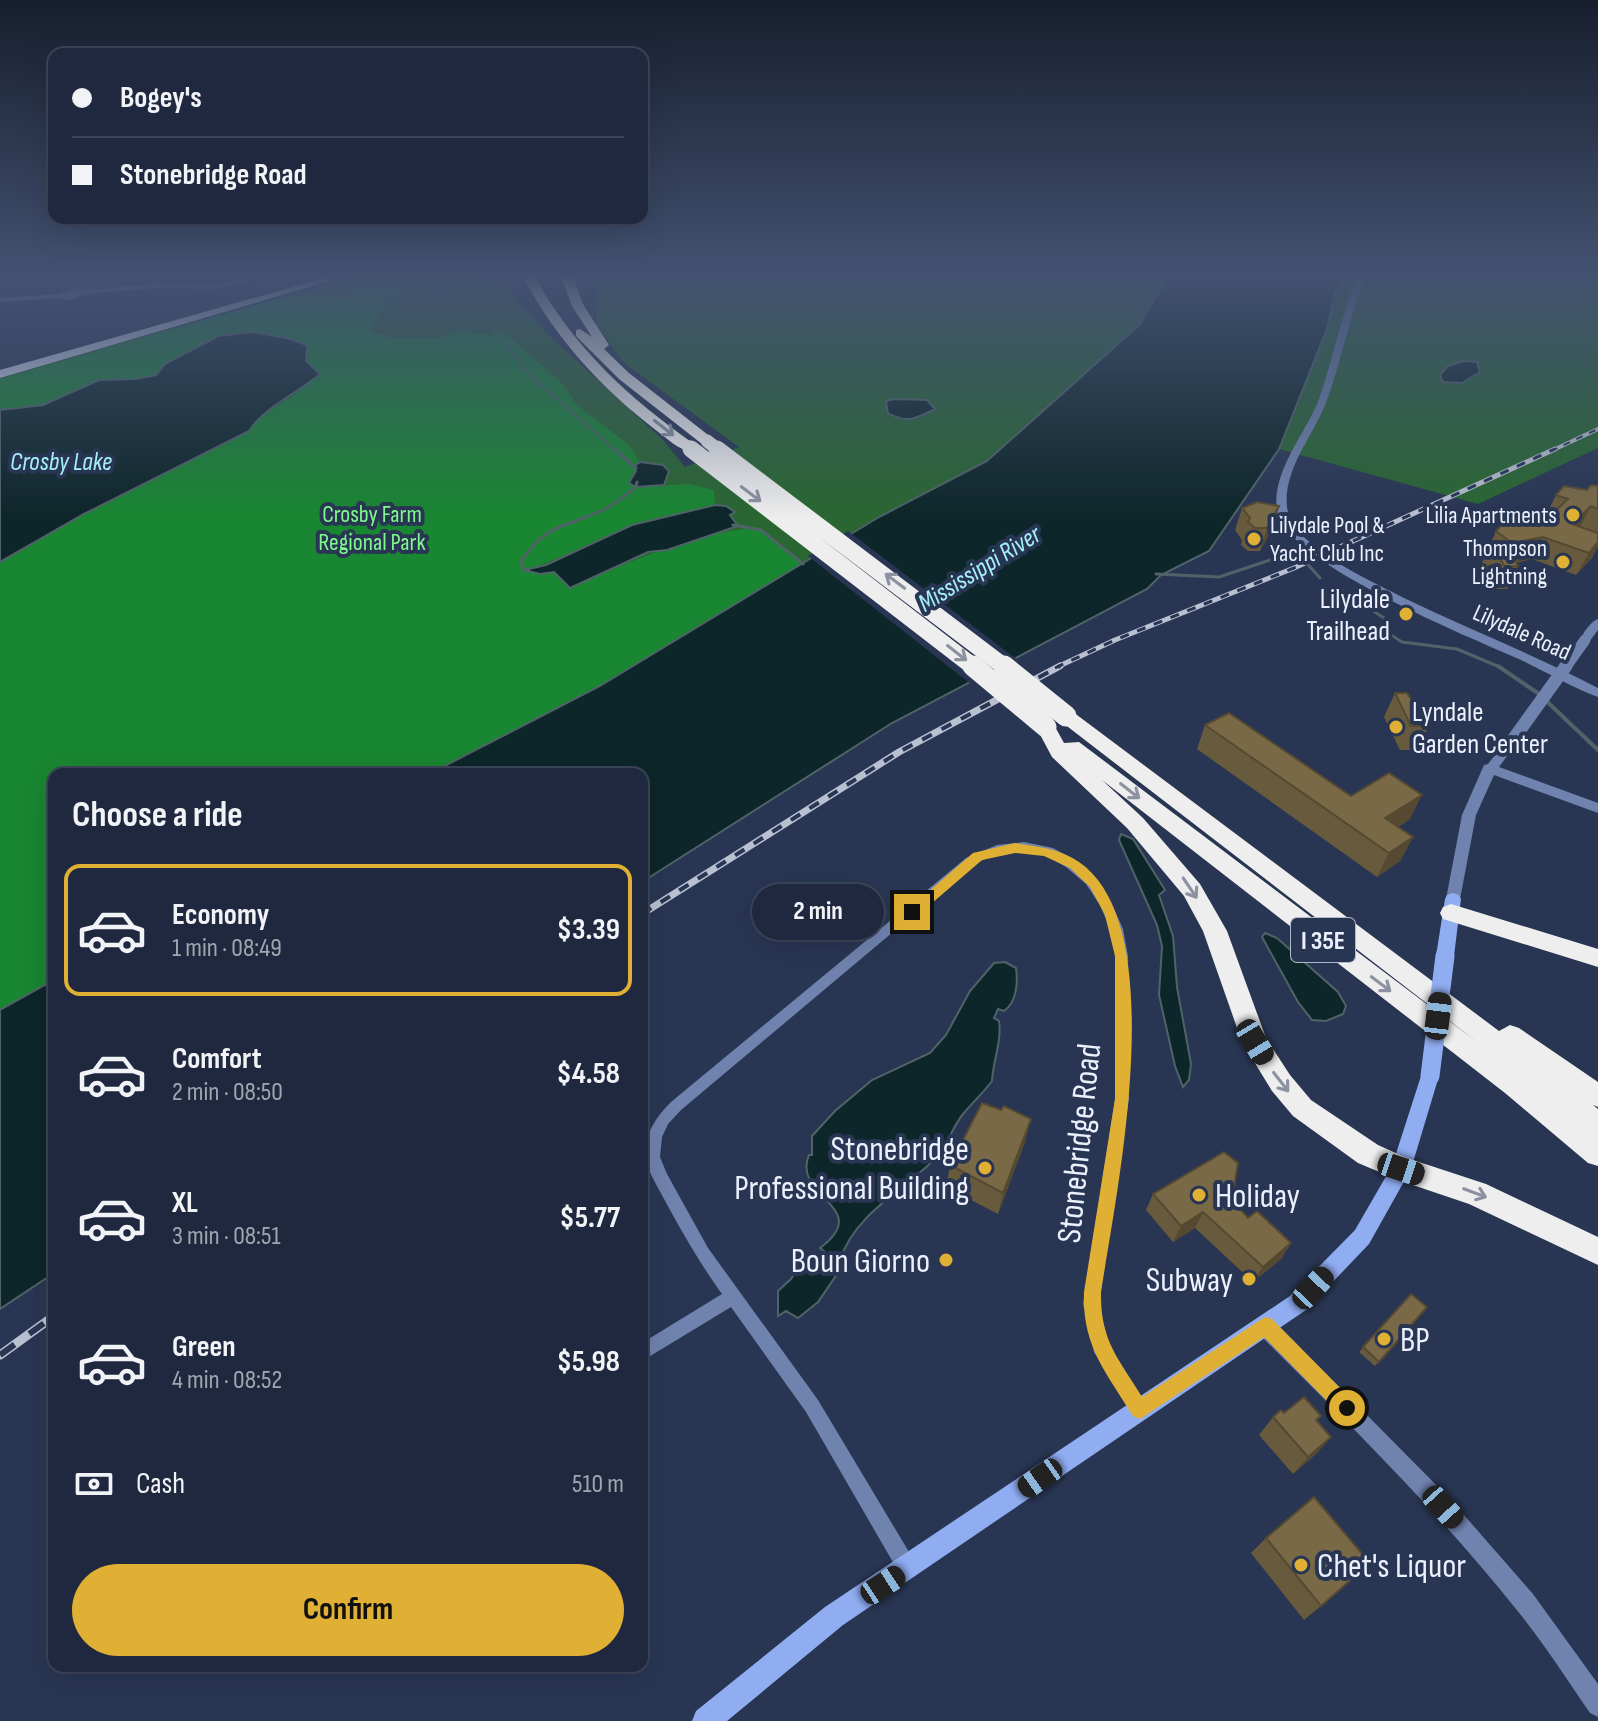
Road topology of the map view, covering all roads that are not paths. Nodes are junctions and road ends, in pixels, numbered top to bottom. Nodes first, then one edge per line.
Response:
1 (50, 357) edge
2 (583, 357) edge
3 (603, 357) edge
4 (612, 357) edge
5 (1335, 357) edge
6 (0, 372) edge
7 (624, 376) junction
8 (1598, 622) edge
9 (1598, 693) edge
10 (1064, 723) junction
11 (1489, 768) junction
12 (1598, 808) edge
13 (1452, 906) junction
14 (1598, 943) edge
15 (1598, 958) edge
16 (1598, 1096) edge
17 (1598, 1125) edge
18 (648, 1150) edge
19 (1598, 1154) edge
20 (1401, 1169) junction
21 (1598, 1251) edge
22 (733, 1296) junction
23 (1265, 1326) junction
24 (648, 1349) edge
25 (1140, 1410) junction
26 (908, 1569) junction
27 (1598, 1705) edge
28 (706, 1721) edge

1 - 6 highway
2 -> 10 highway, I 35E, bridge
3 - 7 highway, I 35E
4 - 7 highway
5 - 9 street, Lilydale Road
10 -> 7 highway, I 35E, bridge
8 - 11 street, bridge
10 - 16 highway
10 - 17 highway, I 35E
10 -> 19 highway, I 35E
10 -> 20 highway
11 - 12 street
11 - 13 street
13 - 14 highway
13 - 15 highway
13 - 20 main road, bridge
18 - 22 street, Stonebridge Road
18 - 25 street, Stonebridge Road
20 -> 21 highway
20 - 23 main road
22 - 24 street
22 - 26 street, Stonebridge Road
23 - 25 main road
23 - 27 street
25 - 26 main road
26 - 28 main road

